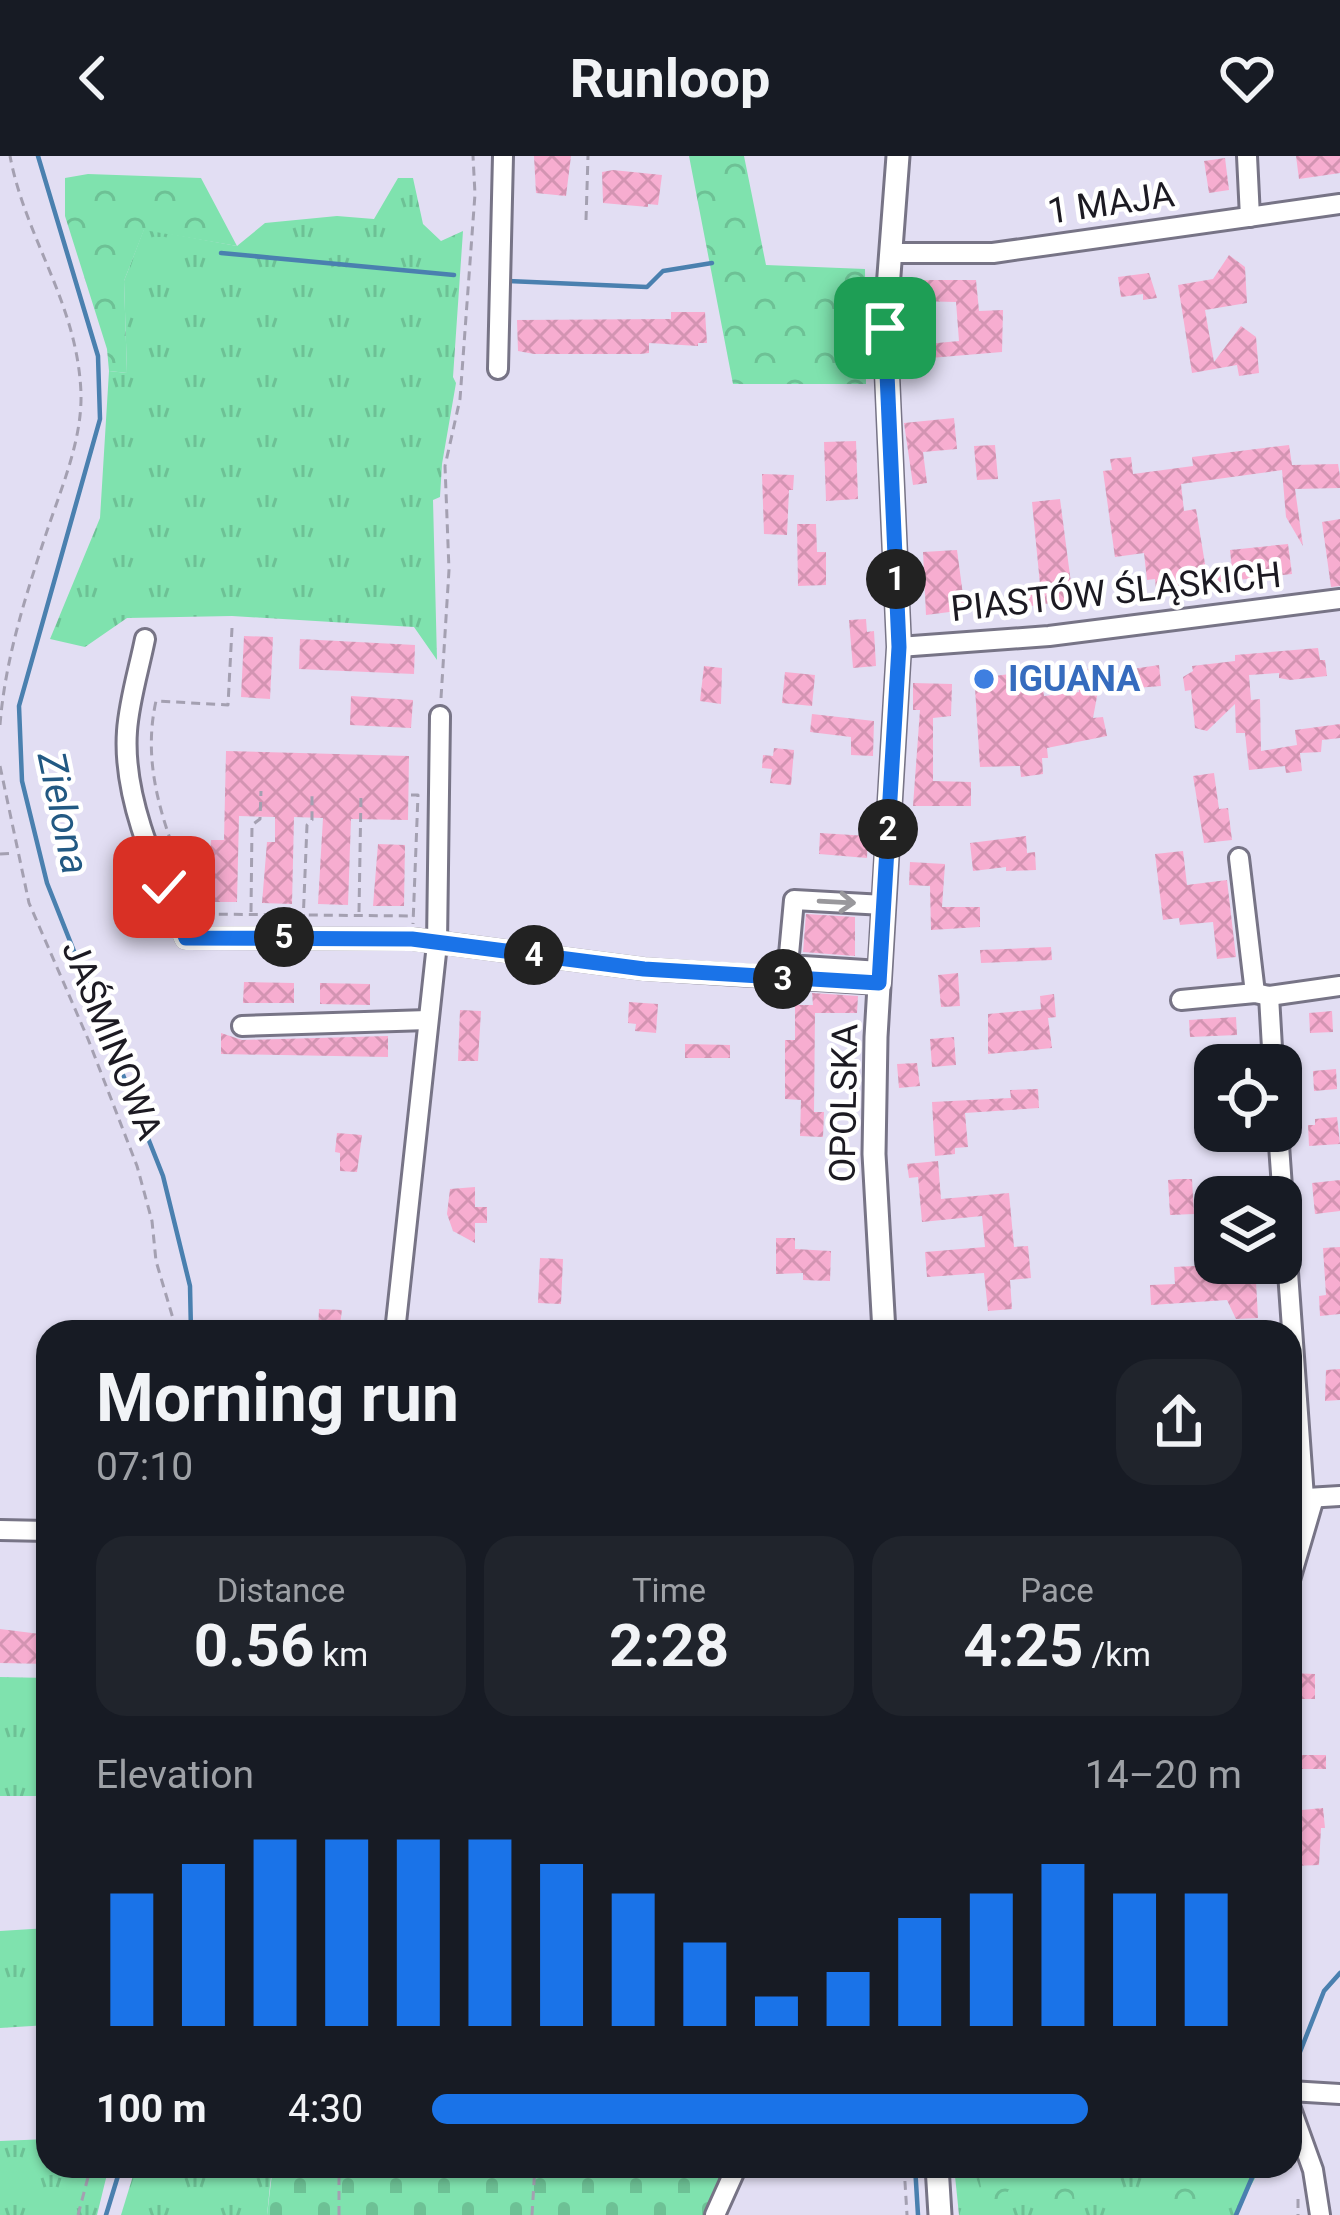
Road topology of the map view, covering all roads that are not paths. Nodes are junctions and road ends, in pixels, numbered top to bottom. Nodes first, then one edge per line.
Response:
1 (503, 156) edge
2 (898, 156) edge
3 (1247, 156) edge
4 (1340, 204) edge
5 (1250, 217) junction
6 (890, 253) junction
7 (498, 369) dead end
8 (1340, 599) edge
9 (145, 639) dead end
10 (899, 647) junction
11 (440, 716) road end
12 (1239, 858) dead end
13 (884, 904) junction
14 (437, 944) junction
15 (880, 977) junction
16 (1340, 986) edge
17 (1262, 995) junction
18 (1181, 1000) dead end
19 (428, 1020) junction
20 (242, 1025) dead end
21 (1270, 1044) edge
22 (1279, 1152) edge
23 (396, 1320) edge
24 (883, 1320) edge
25 (1291, 1320) edge
26 (1340, 1496) edge
27 (1303, 1499) edge
28 (0, 1530) edge
29 (36, 1531) edge
30 (1302, 2092) edge
31 (1340, 2094) edge
32 (1302, 2139) edge
33 (732, 2178) edge
34 (938, 2178) edge
35 (715, 2215) edge
36 (940, 2215) edge
37 (1320, 2215) edge

1 - 7 street
2 - 6 main road, OPOLSKA
3 - 5 street
4 - 5 street, 1 MAJA
5 - 6 street, 1 MAJA
6 - 10 main road, OPOLSKA
8 - 10 street, PIASTÓW ŚLĄSKICH
9 - 14 street
10 - 13 main road, OPOLSKA
11 - 14 street
12 - 17 street
13 - 15 main road, OPOLSKA
15 -> 13 street
14 - 15 street
14 - 19 street
15 - 24 main road, OPOLSKA
16 - 17 street
17 - 18 street
17 - 21 street
19 - 20 street
19 - 23 street
22 - 25 street
26 - 27 street
28 - 29 street
30 - 31 street
32 - 37 street
33 - 35 street
34 - 36 main road

